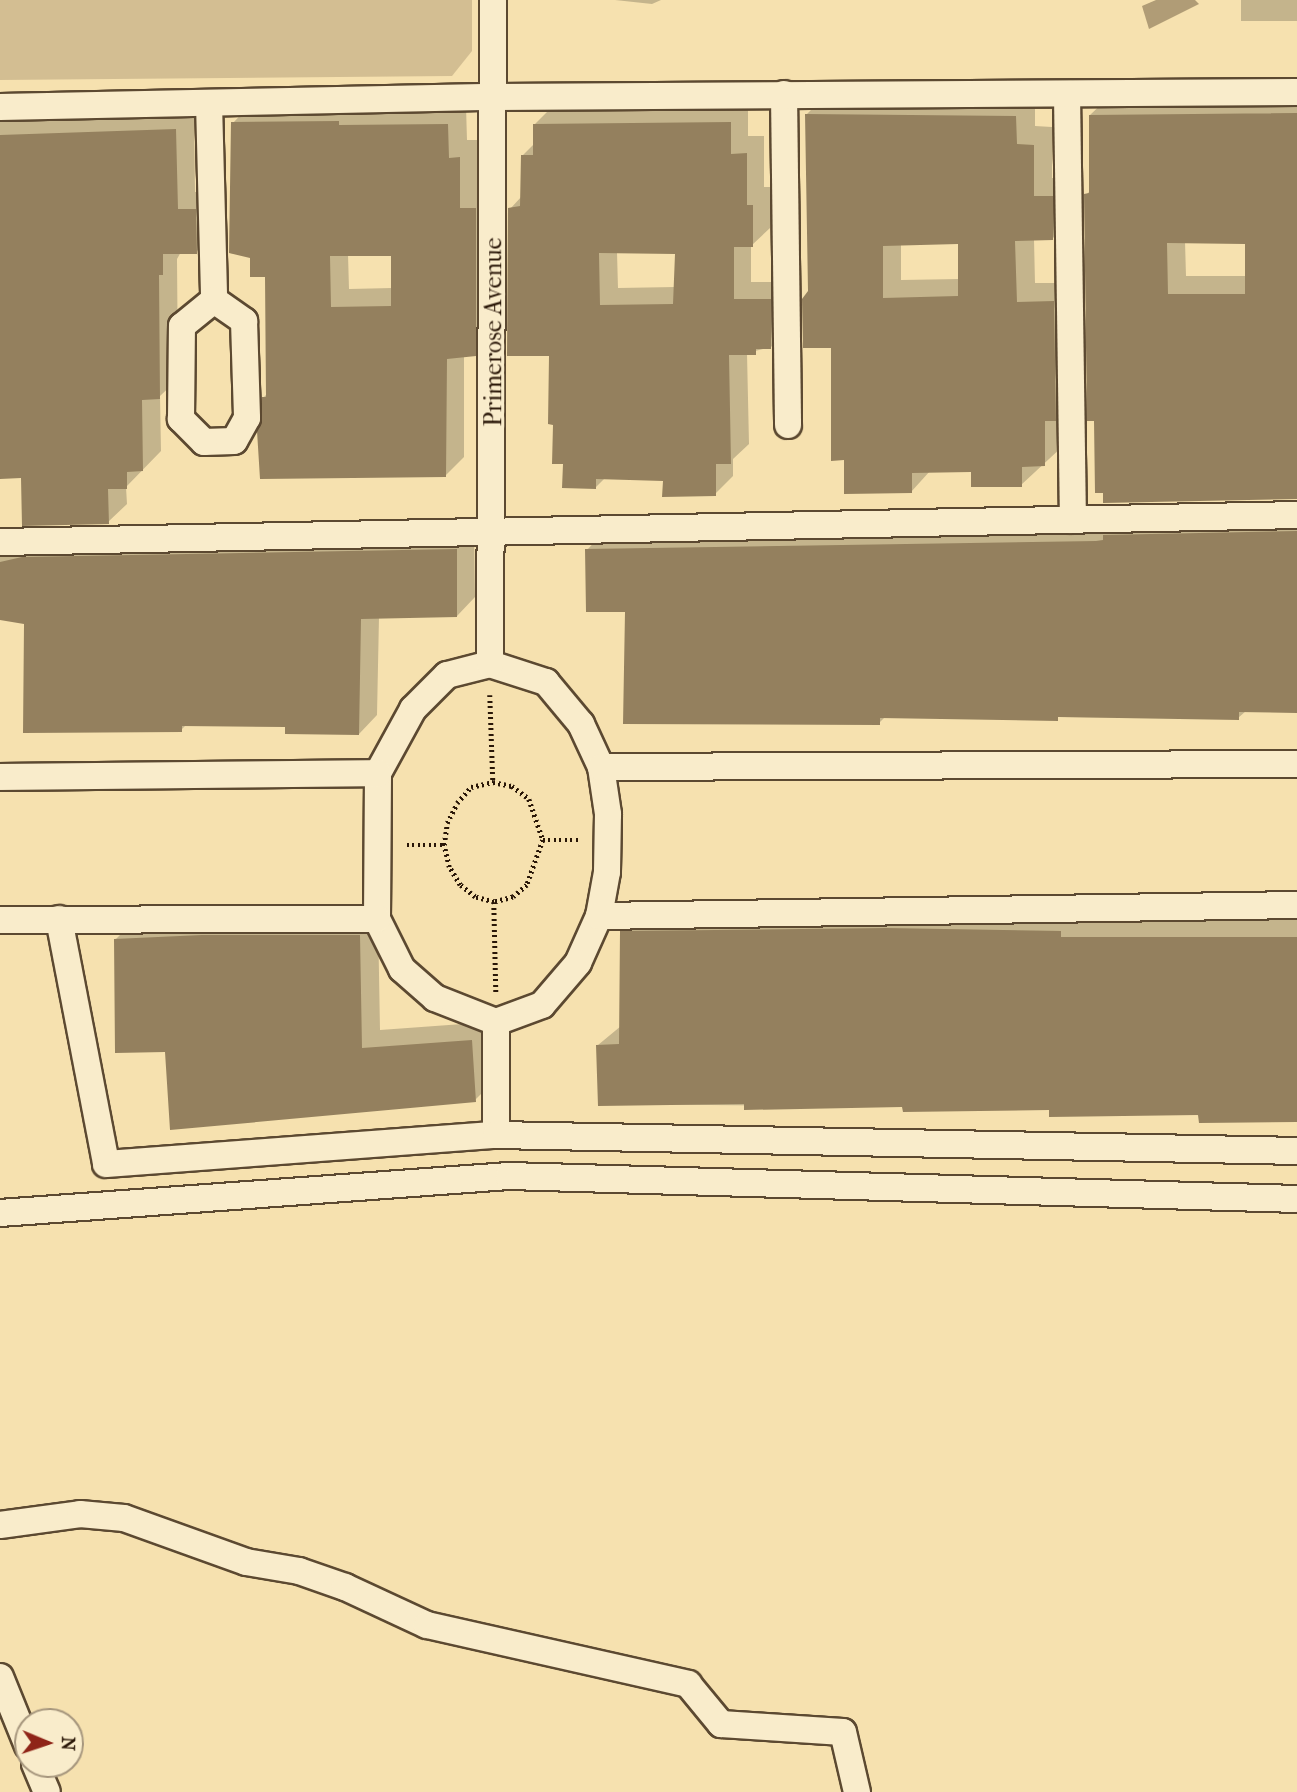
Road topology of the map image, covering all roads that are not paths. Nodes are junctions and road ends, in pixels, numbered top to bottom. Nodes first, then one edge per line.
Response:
1 (493, 0) edge
2 (1297, 92) edge
3 (1068, 93) junction
4 (784, 94) junction
5 (495, 97) junction
6 (209, 103) junction
7 (0, 107) edge
8 (214, 300) junction
9 (788, 425) dead end
10 (1297, 515) edge
11 (1073, 520) junction
12 (492, 531) junction
13 (0, 542) edge
14 (490, 664) junction
15 (1297, 764) edge
16 (601, 767) junction
17 (378, 773) junction
18 (0, 777) edge
19 (1297, 905) edge
20 (599, 916) junction
21 (59, 919) junction
22 (377, 919) junction
23 (0, 920) edge
24 (496, 1022) junction
25 (496, 1135) junction
26 (1297, 1151) edge
27 (1297, 1199) edge
28 (0, 1213) edge
29 (0, 1525) edge
30 (0, 1677) edge
31 (14, 1712) edge
32 (857, 1792) edge

1 - 5 street, Primerose Avenue
2 - 3 street
3 - 4 street
3 - 11 street
4 - 5 street
4 - 9 street
5 - 6 street
5 - 12 street, Primerose Avenue
6 - 7 street
6 - 8 street
8 - 8 street
10 - 11 street
11 - 12 street
12 - 13 street
12 - 14 street, Primerose Avenue
14 - 16 street
14 - 17 street
15 - 16 street
16 - 20 street
17 - 18 street
17 - 22 street
19 - 20 street
20 - 24 street
21 - 22 street
21 - 23 street
21 - 25 street
22 - 24 street
24 - 25 street
25 - 26 street
27 - 28 street
29 - 32 street
30 - 31 street

